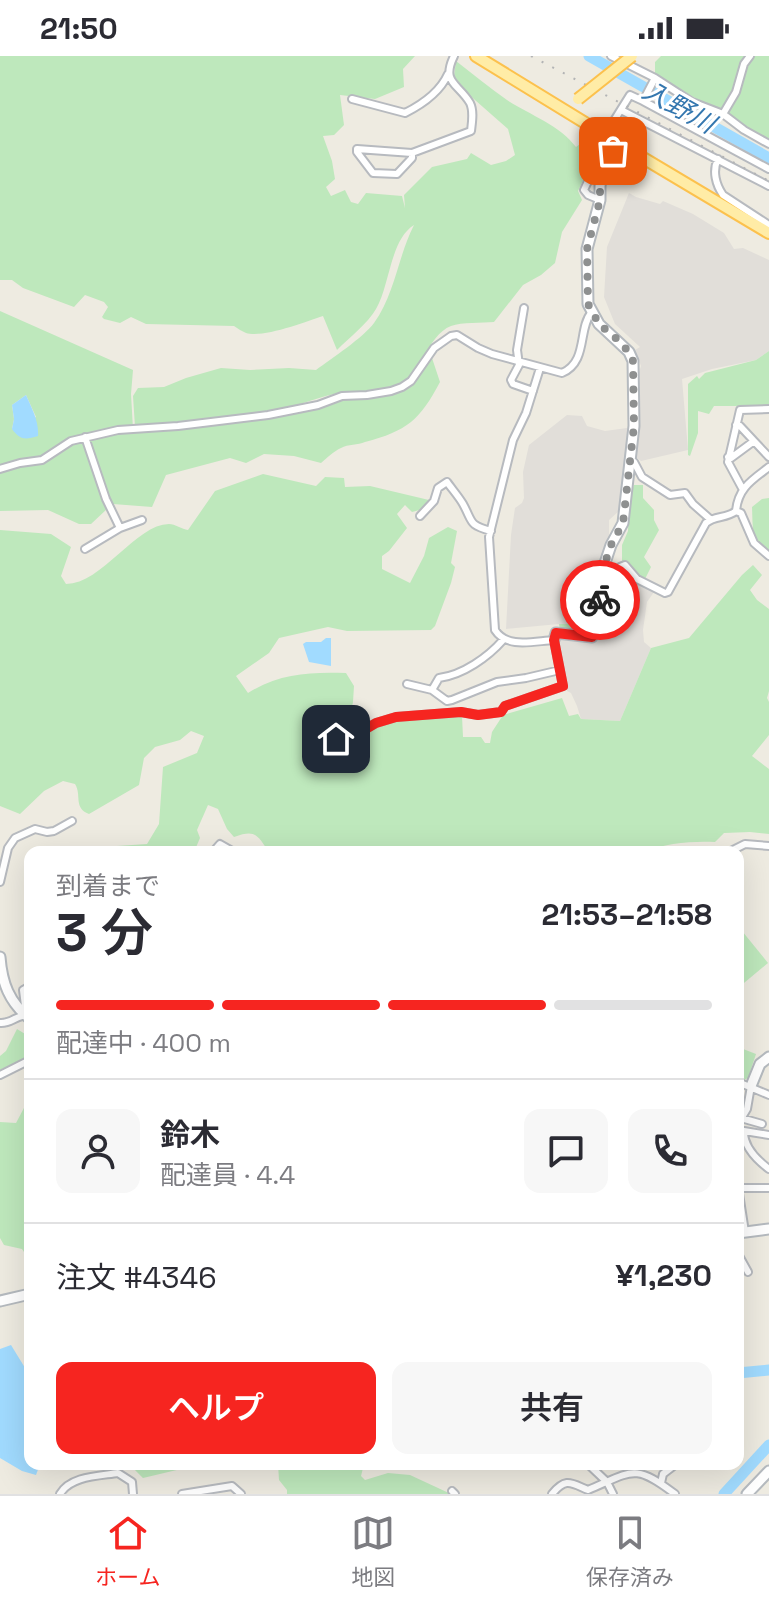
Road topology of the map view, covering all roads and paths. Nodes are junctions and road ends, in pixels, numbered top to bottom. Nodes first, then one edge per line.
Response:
1 (454, 56) edge
2 (476, 56) edge
3 (611, 56) edge
4 (632, 56) edge
5 (750, 56) edge
6 (448, 74) junction
7 (654, 79) junction
8 (644, 98) junction
9 (352, 99) dead end
10 (621, 110) junction
11 (569, 113) junction
12 (723, 114) junction
13 (610, 127) dead end
14 (618, 143) junction
15 (769, 144) edge
16 (604, 146) dead end
17 (412, 153) junction
18 (718, 159) junction
19 (769, 169) edge
20 (769, 186) edge
21 (600, 200) junction
22 (769, 225) edge
23 (769, 233) edge
24 (524, 308) dead end
25 (591, 313) junction
26 (518, 361) junction
27 (540, 368) junction
28 (533, 391) junction
29 (766, 409) edge
30 (769, 418) edge
31 (736, 425) junction
32 (85, 437) junction
33 (754, 441) junction
34 (728, 457) junction
35 (769, 457) edge
36 (630, 461) junction
37 (769, 467) edge
38 (0, 469) edge
39 (742, 488) junction
40 (736, 511) junction
41 (420, 516) dead end
42 (710, 519) junction
43 (142, 520) dead end
44 (120, 528) junction
45 (491, 531) junction
46 (85, 549) dead end
47 (769, 556) edge
48 (599, 624) junction
49 (503, 640) junction
50 (554, 640) junction
51 (560, 670) junction
52 (407, 684) dead end
53 (432, 690) junction
54 (321, 728) dead end
55 (72, 821) dead end
56 (741, 846) edge
57 (769, 846) edge
58 (0, 882) edge
59 (0, 957) edge
60 (24, 1011) edge
61 (24, 1017) edge
62 (0, 1023) edge
63 (769, 1057) edge
64 (24, 1063) edge
65 (0, 1075) edge
66 (744, 1084) edge
67 (751, 1086) junction
68 (769, 1095) edge
69 (744, 1116) edge
70 (762, 1124) dead end
71 (744, 1126) edge
72 (744, 1127) edge
73 (769, 1135) edge
74 (744, 1138) edge
75 (769, 1169) edge
76 (744, 1188) edge
77 (769, 1188) edge
78 (769, 1229) edge
79 (744, 1232) edge
80 (744, 1265) edge
81 (748, 1272) dead end
82 (24, 1295) edge
83 (0, 1301) edge
84 (594, 1470) edge
85 (624, 1470) edge
86 (668, 1470) edge
87 (769, 1471) edge
88 (626, 1474) junction
89 (663, 1474) junction
90 (649, 1475) junction
91 (607, 1482) junction
92 (661, 1483) junction
93 (206, 1492) edge
94 (60, 1494) edge
95 (133, 1494) edge
96 (182, 1494) edge
97 (241, 1494) edge
98 (552, 1494) edge
99 (613, 1494) edge
100 (675, 1494) edge
101 (747, 1494) edge

1 - 6 street
2 - 11 main road
3 - 7 street
4 - 11 main road, bridge
5 - 12 street
6 - 9 street
6 - 17 street
7 - 8 street
7 - 12 street
8 - 10 street
8 - 19 street
10 - 13 street
10 - 18 street
11 - 14 main road
12 - 15 street
14 - 21 street
14 - 23 main road
16 - 21 street
17 - 17 street
18 - 20 street
18 - 22 street
21 - 25 street
24 - 26 street
25 - 27 street
25 - 36 street
26 - 27 street
26 - 28 street
26 - 32 street
27 - 28 street
28 - 45 street
29 - 30 street
29 - 31 street
31 - 33 street
31 - 34 street
32 - 38 street
32 - 44 street
33 - 34 street
33 - 35 street
34 - 39 street
36 - 42 street
36 - 48 street
37 - 39 street
39 - 40 street
40 - 42 street
40 - 47 street
41 - 45 street
42 - 48 street
43 - 44 street
44 - 46 street
45 - 49 street
48 - 50 street
49 - 50 street
49 - 53 street
50 - 51 street
51 - 53 street
51 - 54 street
52 - 53 street
55 - 58 street
56 - 57 street
59 - 60 street
61 - 62 street
63 - 67 street
64 - 65 street
66 - 67 street
67 - 68 street
67 - 69 street
70 - 71 street
72 - 73 street
74 - 75 street
76 - 77 street
78 - 79 street
80 - 81 street
82 - 83 street
84 - 91 street
85 - 88 street
86 - 89 street
87 - 101 street
88 - 90 street
88 - 91 street
89 - 90 street
89 - 92 street
90 - 92 street
91 - 98 street
91 - 99 street
92 - 100 street
93 - 96 street
93 - 97 street
94 - 95 street

